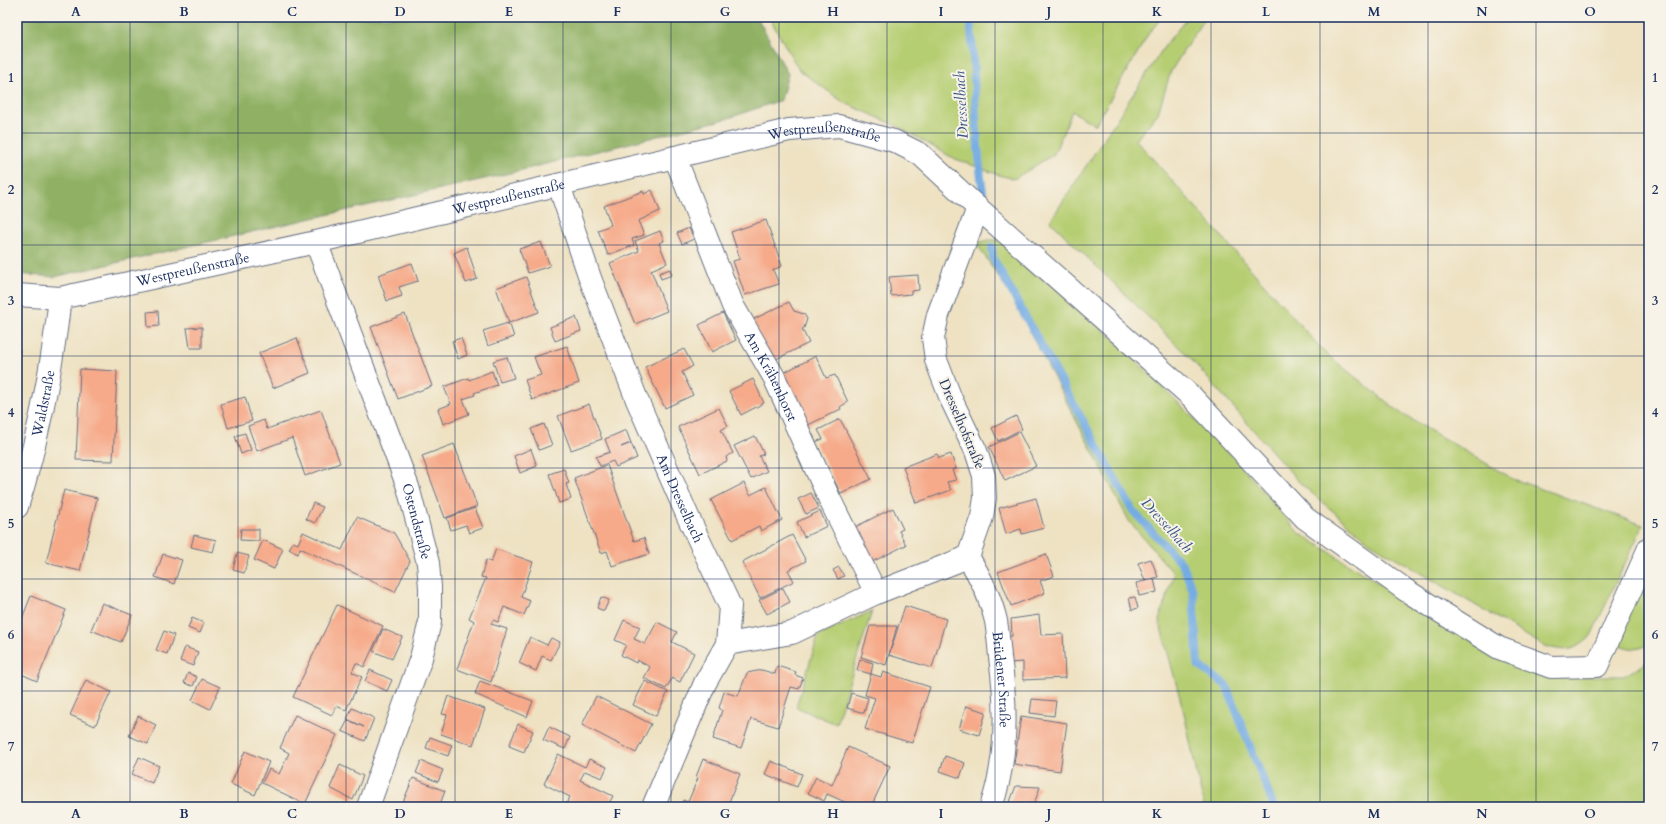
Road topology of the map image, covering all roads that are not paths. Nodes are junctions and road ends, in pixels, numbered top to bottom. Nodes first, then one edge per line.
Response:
1 (675, 157) junction
2 (559, 185) junction
3 (978, 208) junction
4 (316, 242) junction
5 (17, 295) edge
6 (60, 298) junction
7 (17, 507) edge
8 (1649, 548) edge
9 (968, 557) junction
10 (876, 593) junction
11 (727, 644) junction
12 (368, 807) edge
13 (653, 807) edge
14 (991, 807) edge

1 - 2 street, Westpreußenstraße
1 - 3 street, Westpreußenstraße
1 - 10 street, Am Krähenhorst
2 - 4 street, Westpreußenstraße
2 - 11 street, Am Dresselbach
3 - 8 street, Westpreußenstraße
3 - 9 street, Dresselhofstraße
4 - 6 street, Westpreußenstraße
4 - 12 street, Ostendstraße
5 - 6 street, Westpreußenstraße
6 - 7 street, Waldstraße
9 - 10 street
9 - 14 street, Brüdener Straße
10 - 11 street
11 - 13 street, Am Dresselbach

